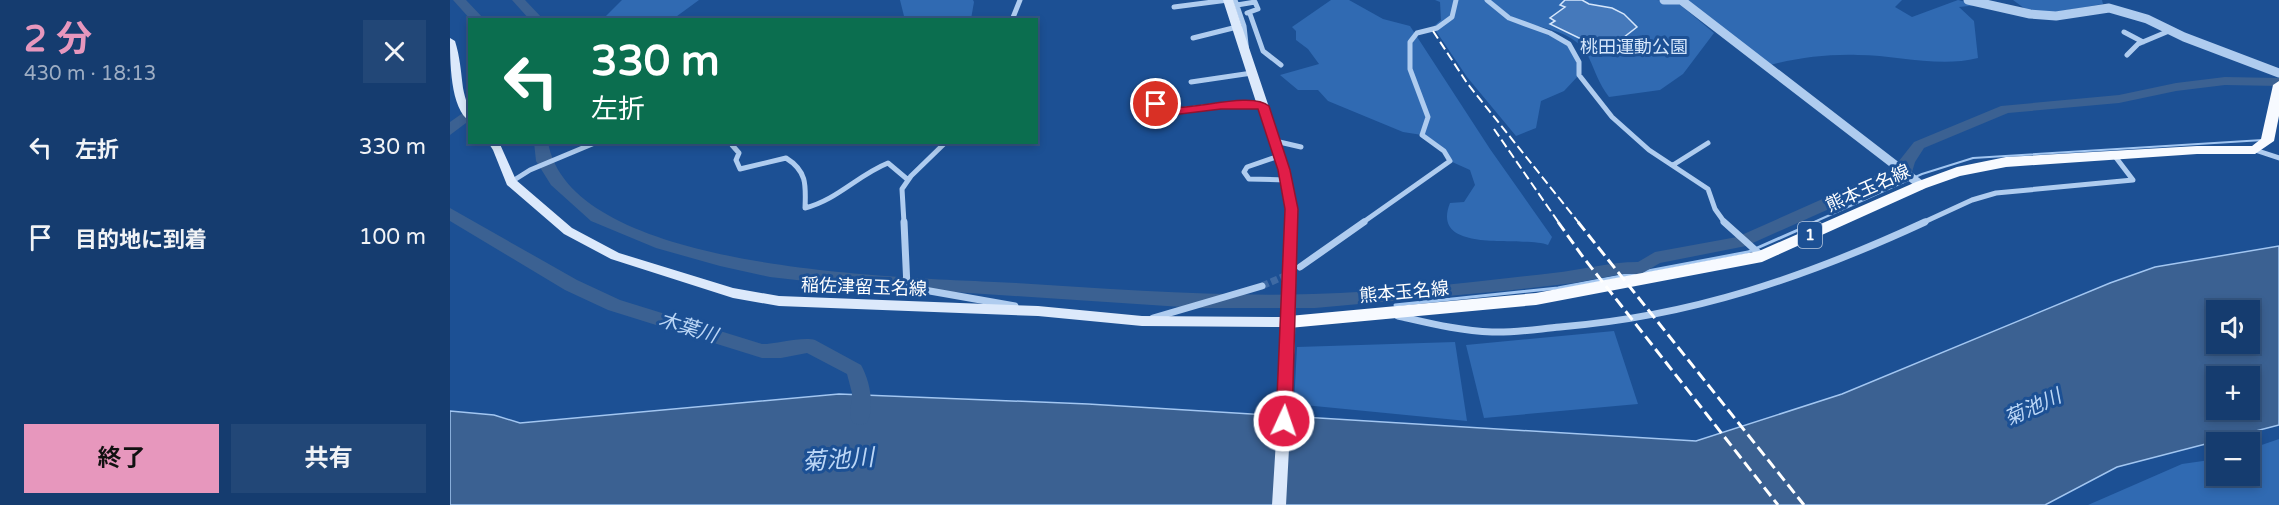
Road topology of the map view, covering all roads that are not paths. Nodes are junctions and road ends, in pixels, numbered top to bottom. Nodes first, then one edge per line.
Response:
1 (1020, 0) edge
2 (1252, 0) edge
3 (1456, 0) edge
4 (1487, 0) edge
5 (1664, 0) edge
6 (1681, 0) edge
7 (1968, 0) edge
8 (1988, 0) edge
9 (1232, 1) edge
10 (2108, 4) edge
11 (1174, 7) dead end
12 (1995, 8) junction
13 (1241, 13) junction
14 (1250, 14) junction
15 (1013, 18) edge
16 (1237, 27) junction
17 (2169, 31) junction
18 (2124, 32) dead end
19 (1193, 38) dead end
20 (450, 41) edge
21 (2143, 42) junction
22 (1246, 56) junction
23 (2127, 56) dead end
24 (1281, 65) dead end
25 (1252, 73) junction
26 (2279, 74) edge
27 (1191, 82) dead end
28 (2279, 86) edge
29 (1156, 104) dead end
30 (1263, 106) junction
31 (466, 114) edge
32 (1275, 141) junction
33 (1708, 143) dead end
34 (494, 144) edge
35 (592, 144) edge
36 (732, 144) edge
37 (944, 144) edge
38 (1301, 147) dead end
39 (2255, 150) junction
40 (2114, 155) junction
41 (1279, 156) junction
42 (2279, 158) edge
43 (1673, 165) junction
44 (907, 179) junction
45 (1286, 180) junction
46 (1915, 180) junction
47 (511, 182) junction
48 (1760, 254) junction
49 (1300, 267) dead end
50 (1262, 286) tunnel mouth
51 (1038, 311) junction
52 (1385, 314) junction
53 (1142, 321) junction
54 (1289, 329) junction
55 (1279, 505) edge

1 - 15 street
2 - 9 street
2 - 14 street
3 - 49 street
4 - 43 street
5 - 6 street
6 - 46 street
7 - 12 street
8 - 12 street
9 - 11 street
9 - 13 street
9 - 16 main road
10 - 12 street
10 - 17 street
13 - 14 street
13 - 22 street
14 - 24 street
16 - 19 street
16 - 22 main road
17 - 21 street
17 - 26 street
18 - 21 street
20 - 31 main road
21 - 23 street
22 - 25 main road
25 - 27 street
25 - 30 main road
28 - 39 main road
29 - 30 street
30 - 32 main road
32 - 38 street
32 - 41 main road
33 - 43 street
34 - 47 main road, 稲佐津留玉名線
35 - 47 street
36 - 44 street
37 - 44 street
39 - 40 main road, 熊本玉名線 / 1
39 - 42 street
40 - 46 main road, 熊本玉名線 / 1
40 - 52 street
41 - 45 main road
41 - 45 street
43 - 48 street
44 - 51 street
45 - 54 main road
46 - 48 main road, 熊本玉名線 / 1
47 - 51 main road, 稲佐津留玉名線
48 - 52 main road, 熊本玉名線 / 1
50 - 53 street
51 - 53 main road, 稲佐津留玉名線
52 - 54 main road, 熊本玉名線 / 1
53 - 54 main road, 稲佐津留玉名線
54 - 55 main road

